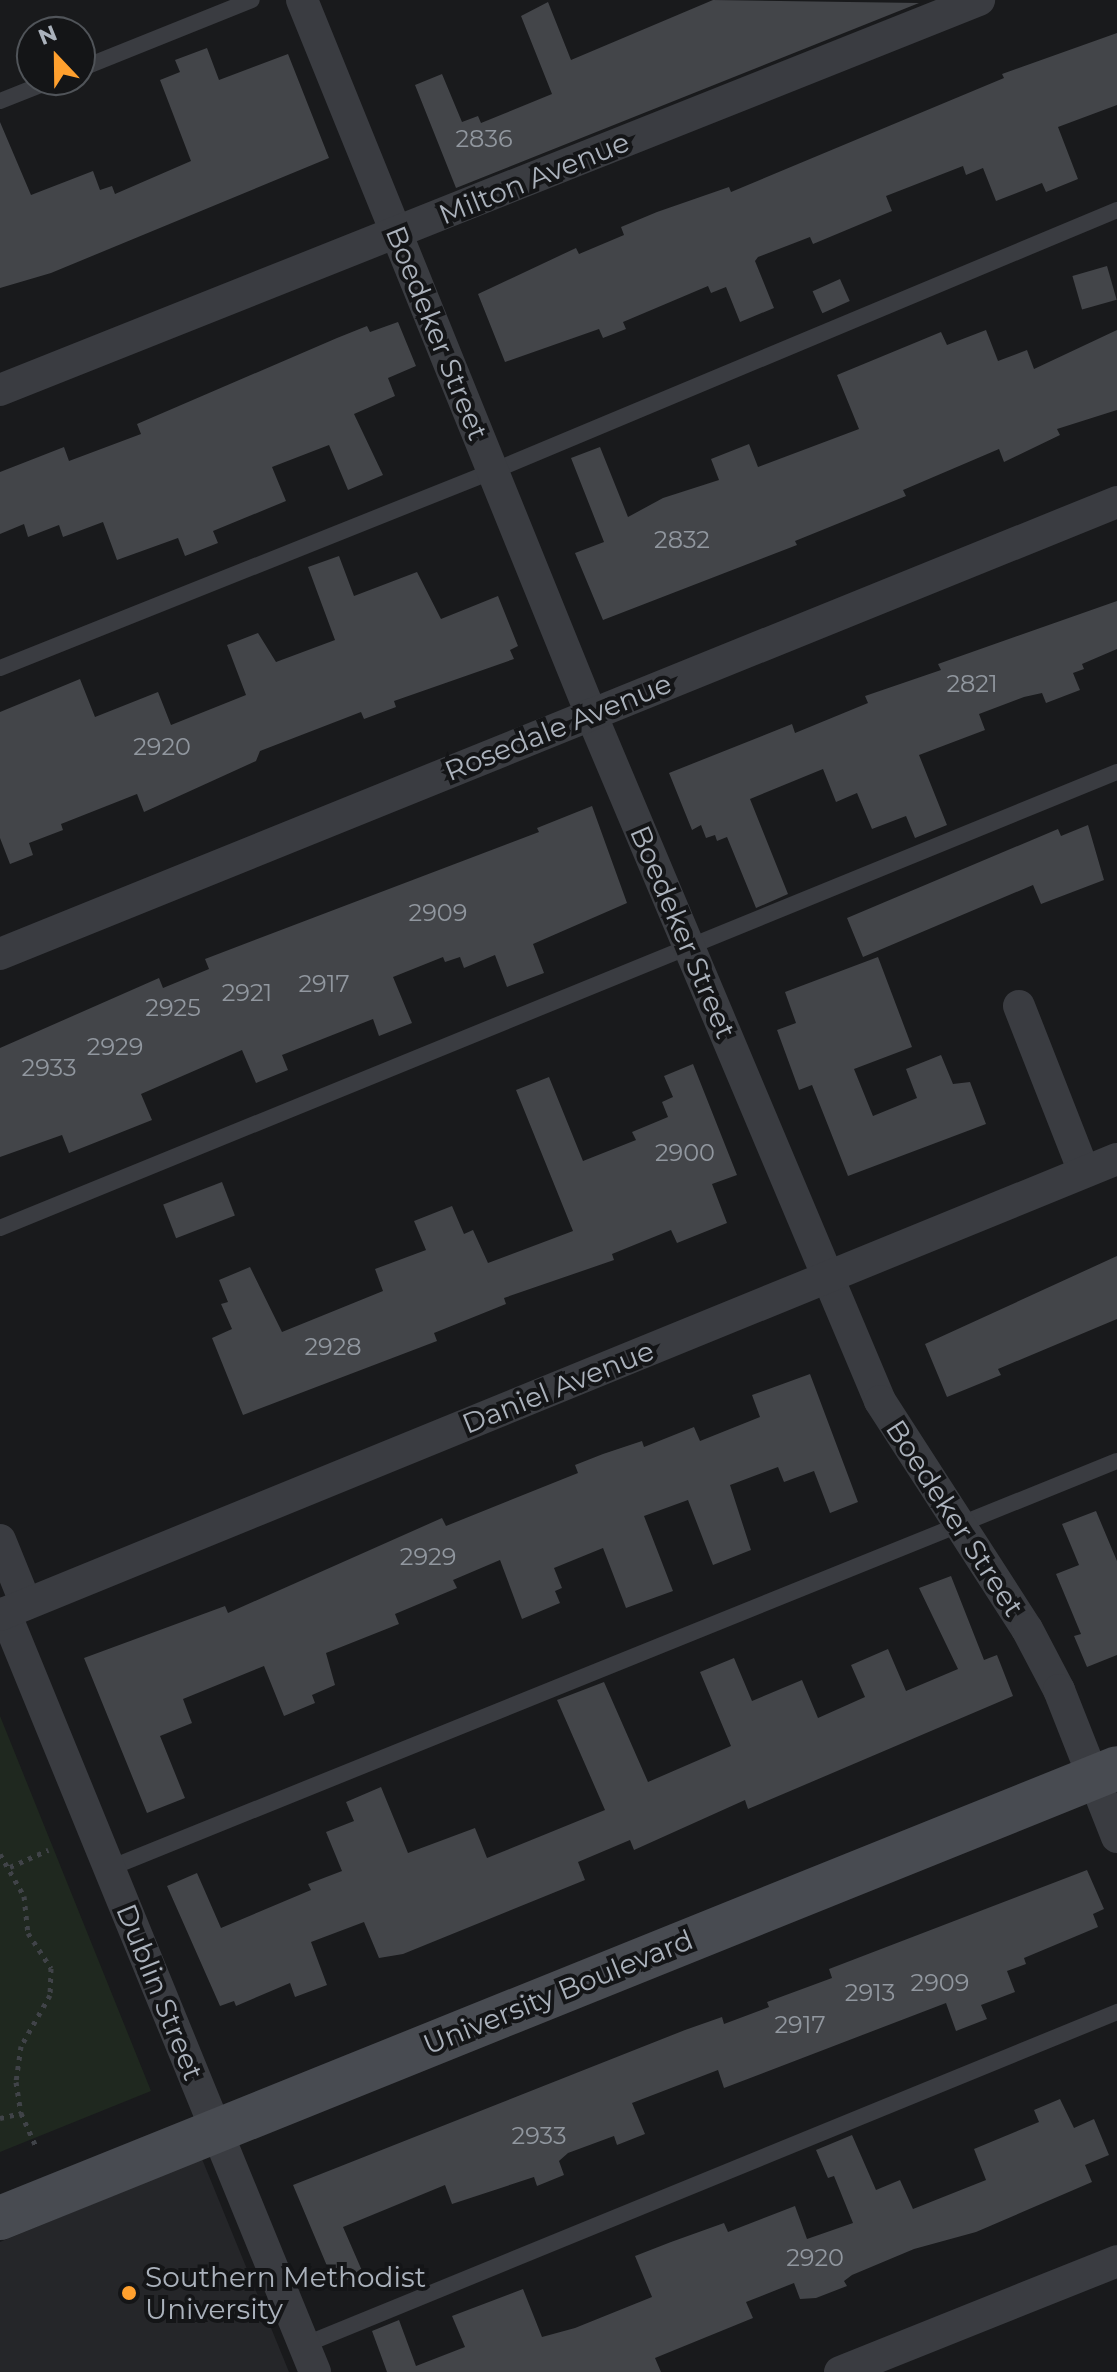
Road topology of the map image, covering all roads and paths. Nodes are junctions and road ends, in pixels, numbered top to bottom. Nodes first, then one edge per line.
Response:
1 (252, 0) edge
2 (302, 0) edge
3 (979, 0) edge
4 (96, 63) edge
5 (1117, 210) edge
6 (396, 233) junction
7 (0, 390) edge
8 (493, 471) junction
9 (1117, 502) edge
10 (0, 668) edge
11 (591, 714) junction
12 (1117, 772) edge
13 (691, 949) junction
14 (0, 954) edge
15 (1019, 1006) dead end
16 (1117, 1159) edge
17 (1084, 1172) junction
18 (0, 1228) edge
19 (825, 1278) junction
20 (1117, 1461) edge
21 (961, 1523) junction
22 (0, 1540) edge
23 (10, 1610) edge
24 (1105, 1773) edge
25 (1117, 1837) edge
26 (48, 1850) dead end
27 (0, 1854) edge
28 (10, 1867) junction
29 (110, 1868) junction
30 (1117, 2012) edge
31 (21, 2113) junction
32 (0, 2118) edge
33 (215, 2129) junction
34 (36, 2147) dead end
35 (0, 2218) edge
36 (1117, 2261) edge
37 (310, 2358) edge
38 (840, 2372) edge

1 - 4 lane
2 - 6 street, Boedeker Street
3 - 6 street, Milton Avenue
5 - 8 lane
6 - 7 street, Milton Avenue
6 - 8 street, Boedeker Street
8 - 10 lane
8 - 11 street, Boedeker Street
9 - 11 street, Rosedale Avenue
11 - 13 street, Boedeker Street
11 - 14 street, Rosedale Avenue
12 - 13 lane
13 - 18 lane
13 - 19 street, Boedeker Street
15 - 17 street
16 - 17 street, Daniel Avenue
17 - 19 street, Daniel Avenue
19 - 21 street, Boedeker Street
19 - 23 street, Daniel Avenue
20 - 21 lane
21 - 24 street, Boedeker Street
21 - 29 lane
22 - 23 street, Dublin Street
23 - 29 street, Dublin Street
24 - 25 street, Boedeker Street
24 - 33 street, University Boulevard
26 - 28 path
27 - 28 path
28 - 31 path
29 - 33 street, Dublin Street
30 - 37 lane
31 - 32 path
31 - 34 path
33 - 35 street, University Boulevard
33 - 37 street, Dublin Street
36 - 38 street

